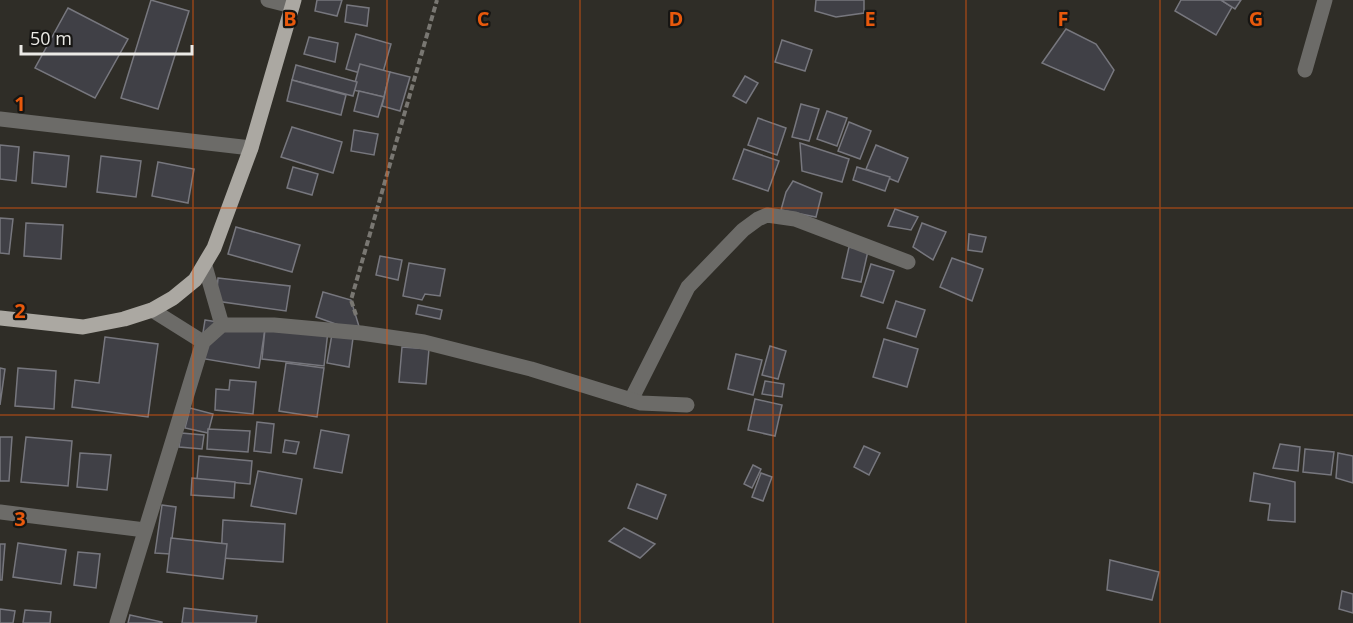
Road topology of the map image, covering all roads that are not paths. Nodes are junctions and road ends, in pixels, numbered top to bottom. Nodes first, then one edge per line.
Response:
1 (268, 0) edge
2 (1325, 0) edge
3 (293, 3) edge
4 (1305, 70) dead end
5 (0, 119) edge
6 (251, 148) junction
7 (908, 262) dead end
8 (205, 266) junction
9 (152, 310) junction
10 (0, 318) edge
11 (222, 325) junction
12 (203, 342) junction
13 (631, 400) junction
14 (687, 405) dead end
15 (0, 512) edge
16 (145, 530) junction
17 (117, 623) edge

1 - 3 street
2 - 4 street
3 - 6 main road
5 - 6 street
6 - 8 main road
7 - 13 street
8 - 9 main road
8 - 11 street
9 - 10 main road
9 - 12 street
11 - 12 street
11 - 13 street
12 - 16 street
13 - 14 street
15 - 16 street
16 - 17 street

